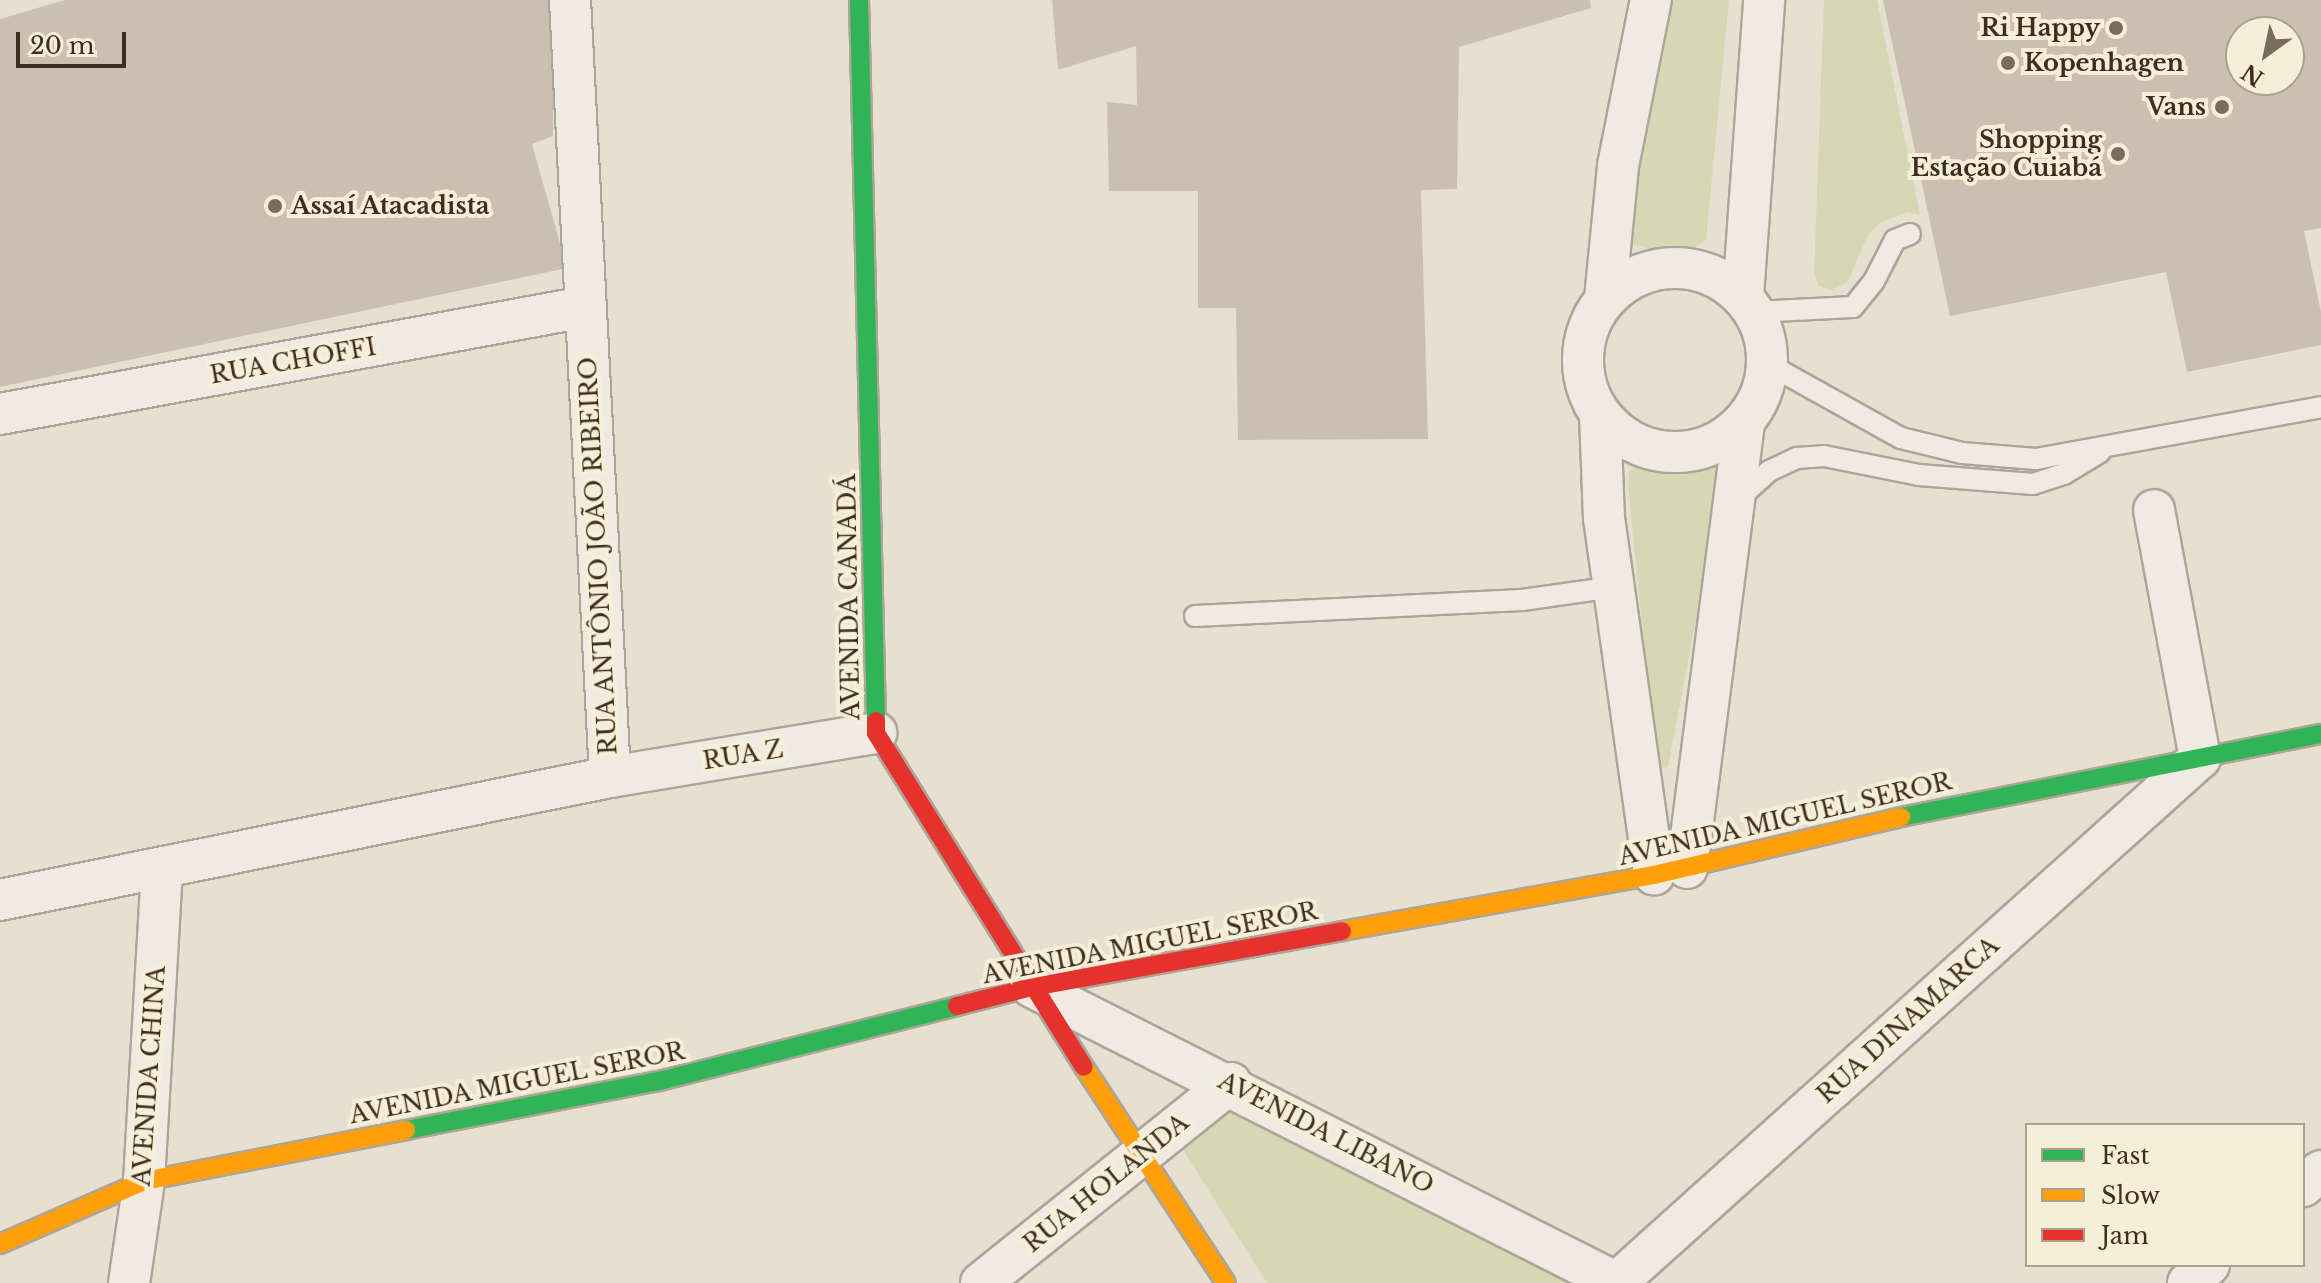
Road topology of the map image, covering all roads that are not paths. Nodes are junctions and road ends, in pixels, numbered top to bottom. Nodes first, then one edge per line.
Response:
1 (570, 0) edge
2 (859, 0) edge
3 (1651, 0) edge
4 (1764, 0) edge
5 (1910, 234) dead end
6 (1605, 299) junction
7 (1748, 304) junction
8 (585, 307) junction
9 (1768, 364) junction
10 (2321, 407) edge
11 (0, 414) edge
12 (1600, 415) junction
13 (1744, 422) junction
14 (2112, 445) junction
15 (1734, 503) junction
16 (2154, 510) dead end
17 (1613, 587) junction
18 (1195, 616) dead end
19 (876, 733) junction
20 (2321, 734) edge
21 (2200, 758) junction
22 (610, 777) junction
23 (162, 868) junction
24 (1670, 872) junction
25 (3, 890) edge
26 (1032, 987) junction
27 (1231, 1083) junction
28 (1139, 1156) junction
29 (2321, 1171) edge
30 (144, 1181) junction
31 (2305, 1184) edge
32 (0, 1244) edge
33 (2207, 1267) edge
34 (129, 1283) edge
35 (981, 1283) edge
36 (1226, 1283) edge
37 (1616, 1283) edge
38 (2188, 1283) edge

1 - 8 street, RUA ANTÔNIO JOÃO RIBEIRO
2 - 19 street, AVENIDA CANADÁ
3 - 6 street
4 - 7 street
5 - 7 lane
6 - 7 street
6 - 12 street
7 - 9 street
8 - 11 street, RUA CHOFFI
8 - 22 street, RUA ANTÔNIO JOÃO RIBEIRO
9 - 13 street
9 - 14 lane
10 - 14 lane
12 - 13 street
12 - 17 street
13 - 15 street
14 - 15 lane
15 - 24 street
16 - 21 street
17 - 18 lane
17 - 24 street
19 - 22 street, RUA Z
19 - 26 street, AVENIDA CANADÁ
20 - 21 street, AVENIDA MIGUEL SEROR
21 - 24 street, AVENIDA MIGUEL SEROR
21 - 37 street, RUA DINAMARCA
22 - 23 street, RUA ANTÔNIO JOÃO RIBEIRO
23 - 25 street, RUA ANTÔNIO JOÃO RIBEIRO
23 - 30 street, AVENIDA CHINA
24 - 26 street, AVENIDA MIGUEL SEROR
26 - 27 street, AVENIDA LIBANO
26 - 28 street, AVENIDA CANADÁ
26 - 30 street, AVENIDA MIGUEL SEROR
27 - 28 street, RUA HOLANDA
27 - 37 street, AVENIDA LIBANO
28 - 35 street, RUA HOLANDA
28 - 36 street, AVENIDA CANADÁ
29 - 31 street
30 - 32 street, AVENIDA MIGUEL SEROR
30 - 34 street, AVENIDA CHINA
33 - 38 street

